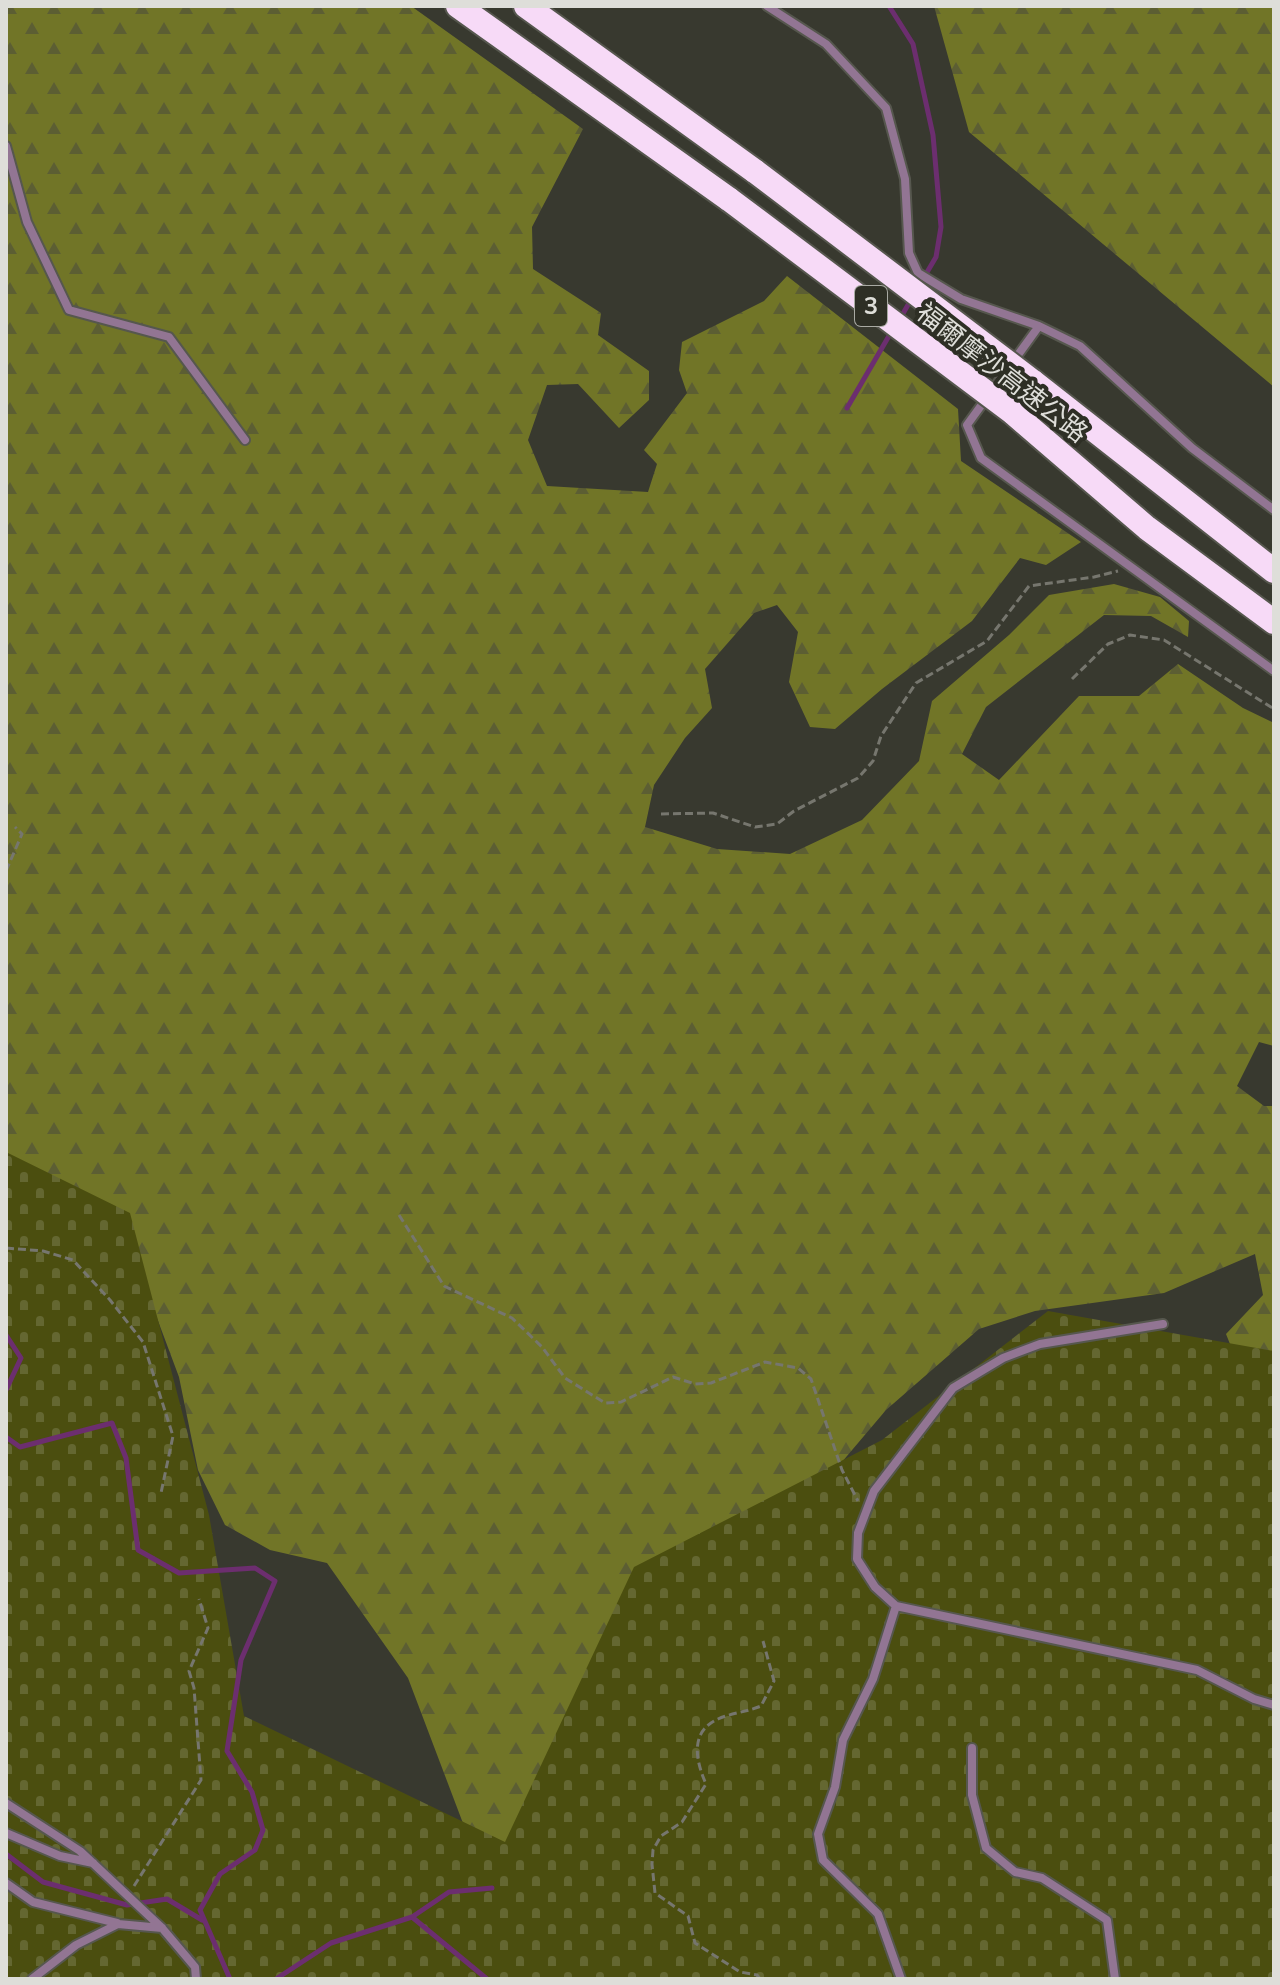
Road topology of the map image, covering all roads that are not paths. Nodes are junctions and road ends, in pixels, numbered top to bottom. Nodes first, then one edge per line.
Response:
1 (458, 6) edge
2 (526, 6) edge
3 (767, 6) edge
4 (6, 146) edge
5 (1039, 326) junction
6 (245, 440) dead end
7 (1274, 510) edge
8 (1274, 571) edge
9 (1274, 622) edge
10 (1274, 671) edge
11 (1163, 1324) dead end
12 (896, 1606) junction
13 (1274, 1705) edge
14 (972, 1748) dead end
15 (6, 1803) edge
16 (6, 1833) edge
17 (94, 1863) junction
18 (6, 1883) edge
19 (118, 1924) junction
20 (162, 1928) junction
21 (32, 1979) edge
22 (196, 1979) edge
23 (901, 1979) edge
24 (1115, 1979) edge

1 - 9 highway, 福爾摩沙高速公路 / 3, bridge
2 - 8 highway, 福爾摩沙高速公路 / 3, bridge
3 - 5 lane
4 - 6 lane
5 - 7 lane
5 - 10 lane
11 - 12 lane
12 - 13 lane
12 - 23 lane
14 - 24 lane
15 - 17 lane
16 - 17 lane
17 - 20 lane
18 - 19 lane
19 - 20 lane
19 - 21 lane
20 - 22 lane

